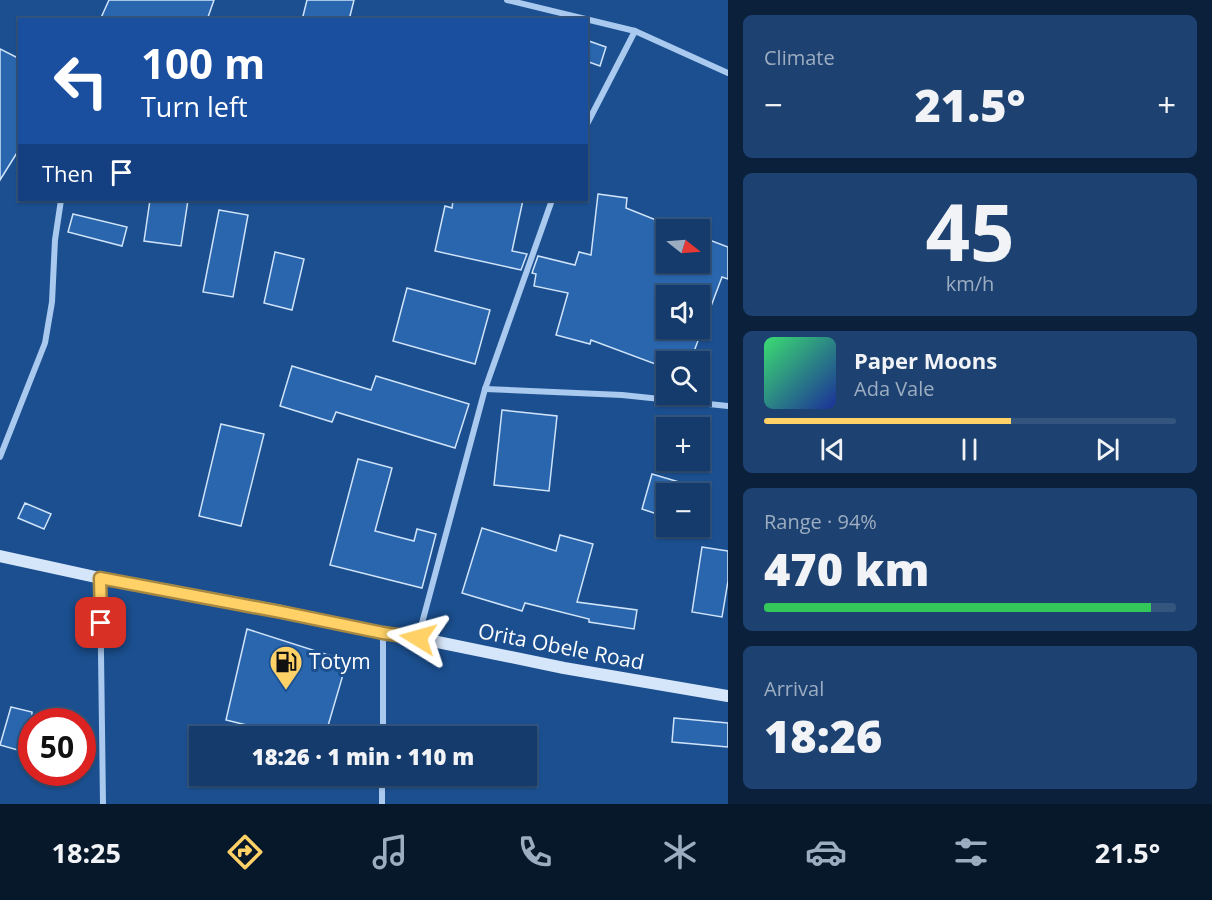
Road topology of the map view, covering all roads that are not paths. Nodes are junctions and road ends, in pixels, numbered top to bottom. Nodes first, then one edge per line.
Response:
1 (507, 0) edge
2 (581, 18) edge
3 (588, 20) edge
4 (635, 31) junction
5 (728, 73) edge
6 (588, 122) edge
7 (61, 201) edge
8 (552, 201) edge
9 (485, 389) junction
10 (728, 406) edge
11 (0, 457) edge
12 (0, 556) edge
13 (100, 578) junction
14 (383, 633) junction
15 (418, 638) junction
16 (728, 696) edge
17 (383, 726) edge
18 (382, 786) edge
19 (103, 804) edge
20 (382, 804) edge

1 - 2 street
3 - 4 street
4 - 5 street
4 - 6 street
7 - 11 street
8 - 9 street
9 - 10 street
9 - 15 street
12 - 13 main road, Orita Obele Road
13 - 14 main road, Orita Obele Road
13 - 19 street
14 - 15 main road, Orita Obele Road
14 - 17 street
15 - 16 main road, Orita Obele Road
18 - 20 street

